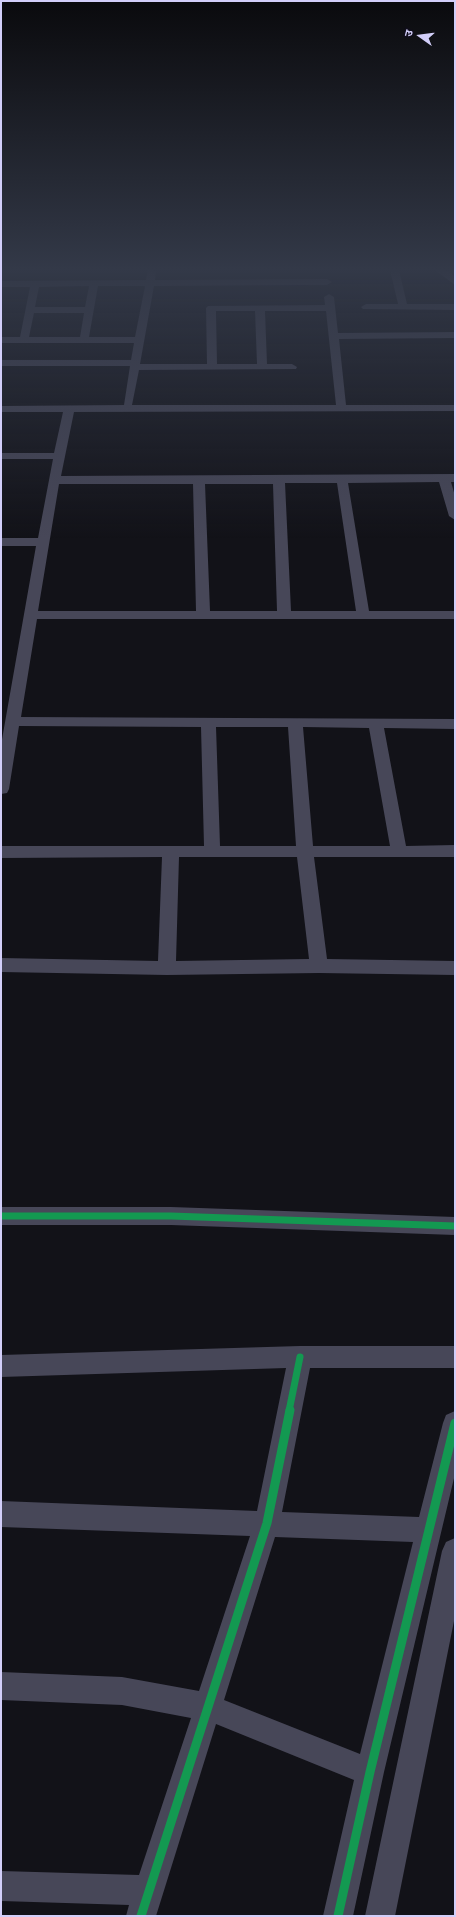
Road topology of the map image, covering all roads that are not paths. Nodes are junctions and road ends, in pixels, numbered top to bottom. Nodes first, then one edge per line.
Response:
1 (137, 359) edge
2 (212, 359) edge
3 (262, 359) edge
4 (336, 359) edge
5 (1, 363) edge
6 (136, 365) junction
7 (212, 367) junction
8 (262, 367) junction
9 (292, 367) dead end
10 (1, 404) edge
11 (128, 404) junction
12 (341, 404) junction
13 (455, 404) edge
14 (455, 408) edge
15 (1, 409) edge
16 (69, 409) junction
17 (1, 456) edge
18 (59, 456) junction
19 (449, 479) edge
20 (54, 480) junction
21 (199, 480) junction
22 (279, 480) junction
23 (342, 480) junction
24 (455, 516) edge
25 (1, 542) edge
26 (43, 542) junction
27 (30, 615) junction
28 (203, 615) junction
29 (284, 615) junction
30 (363, 615) junction
31 (455, 615) edge
32 (9, 714) edge
33 (208, 723) junction
34 (295, 723) junction
35 (376, 724) junction
36 (455, 724) edge
37 (1, 789) edge
38 (306, 851) junction
39 (455, 851) edge
40 (1, 852) edge
41 (171, 852) junction
42 (212, 852) junction
43 (399, 852) junction
44 (1, 965) edge
45 (319, 966) junction
46 (168, 968) junction
47 (455, 968) edge
48 (1, 1216) edge
49 (455, 1226) edge
50 (455, 1356) edge
51 (300, 1357) junction
52 (1, 1366) edge
53 (455, 1423) edge
54 (1, 1514) edge
55 (267, 1523) junction
56 (428, 1530) junction
57 (455, 1551) edge
58 (1, 1686) edge
59 (208, 1707) junction
60 (370, 1772) junction
61 (1, 1886) edge
62 (145, 1903) edge
63 (338, 1916) edge
64 (380, 1916) edge

1 - 6 street
2 - 7 street
3 - 8 street
4 - 12 street
5 - 6 street
6 - 7 street
6 - 11 street
7 - 8 street
8 - 9 street
10 - 11 street
11 - 12 street
12 - 13 street
14 - 16 street
15 - 16 street
16 - 18 street
17 - 18 street
18 - 20 street
19 - 23 street
19 - 24 street
20 - 21 street
20 - 26 street
21 - 22 street
21 - 28 street
22 - 23 street
22 - 29 street
23 - 30 street
25 - 26 street
26 - 27 street
27 - 28 street
27 - 32 street
28 - 29 street
29 - 30 street
30 - 31 street
32 - 33 street
32 - 37 street
33 - 34 street
33 - 42 street
34 - 35 street
34 - 38 street
35 - 36 street
35 - 43 street
38 - 42 street
38 - 43 street
38 - 45 street
39 - 43 street
40 - 41 street
41 - 42 street
41 - 46 street
44 - 46 street
45 - 46 street
45 - 47 street
48 - 49 street
50 - 51 street
51 - 52 street
51 - 55 street
53 - 56 street
54 - 55 street
55 - 56 street
55 - 59 street
56 - 60 street
57 - 64 street
58 - 59 street
59 - 60 street
59 - 62 street
60 - 63 street
61 - 62 street

